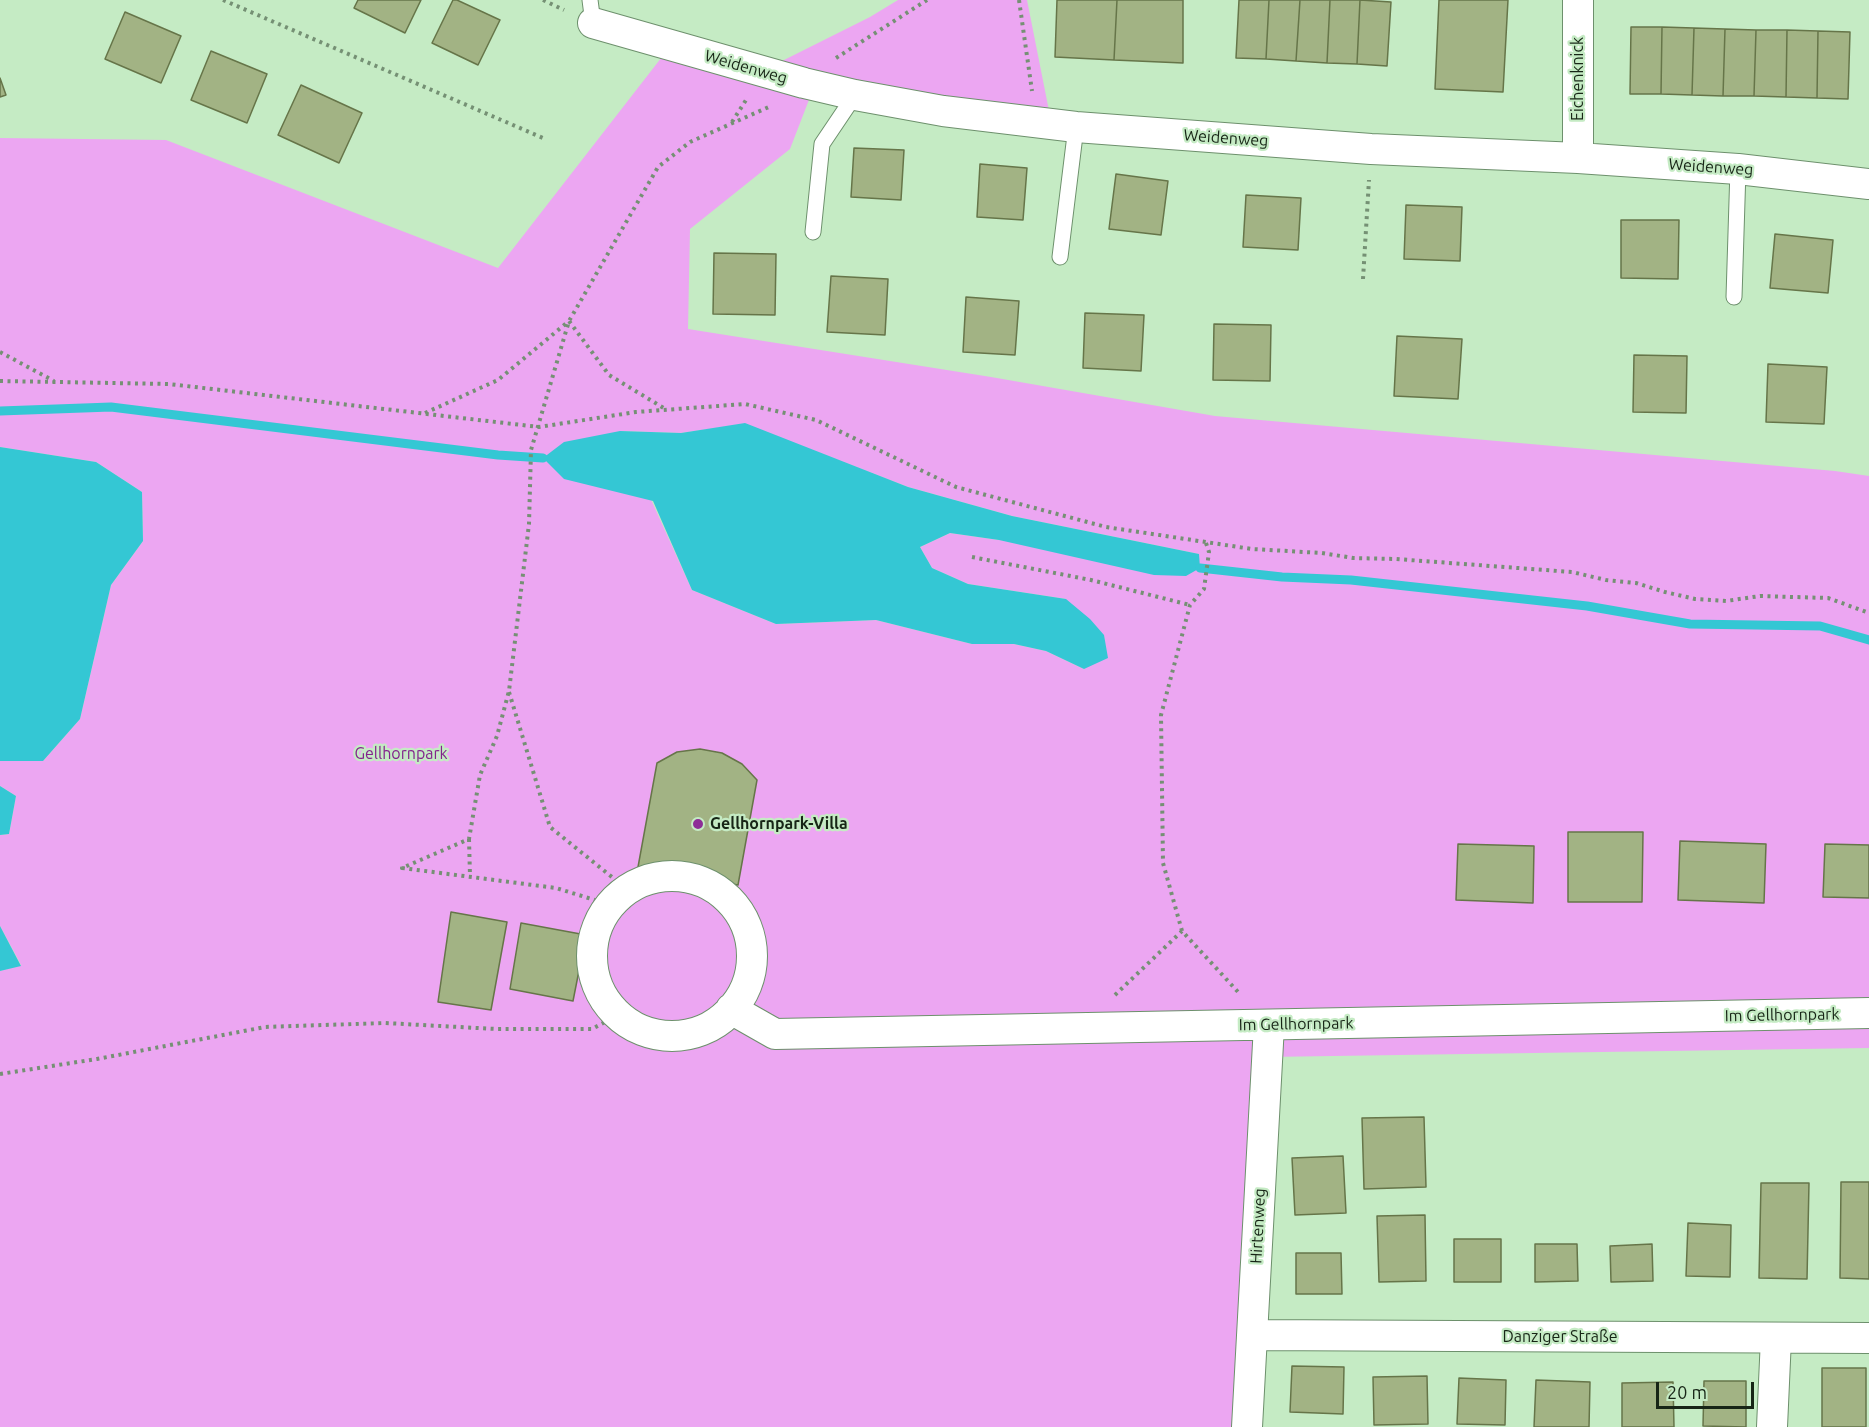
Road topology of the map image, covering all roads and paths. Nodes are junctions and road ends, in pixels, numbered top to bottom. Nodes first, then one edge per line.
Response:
1 (224, 0) edge
2 (927, 0) edge
3 (1019, 0) edge
4 (1578, 0) edge
5 (591, 11) edge
6 (801, 82) junction
7 (855, 95) junction
8 (1037, 122) junction
9 (1076, 127) junction
10 (543, 138) dead end
11 (1371, 149) junction
12 (1578, 158) junction
13 (1738, 169) junction
14 (1869, 184) edge
15 (813, 232) dead end
16 (1060, 257) dead end
17 (1363, 279) dead end
18 (1734, 297) dead end
19 (569, 321) junction
20 (0, 352) edge
21 (0, 381) edge
22 (55, 381) junction
23 (667, 410) junction
24 (424, 414) junction
25 (539, 427) junction
26 (1205, 543) junction
27 (972, 557) dead end
28 (1190, 605) junction
29 (1869, 613) edge
30 (509, 691) junction
31 (469, 839) junction
32 (470, 876) junction
33 (619, 897) junction
34 (1182, 931) junction
35 (731, 1009) junction
36 (1869, 1013) edge
37 (618, 1015) junction
38 (1269, 1025) junction
39 (1080, 1028) junction
40 (0, 1074) edge
41 (1252, 1335) junction
42 (1776, 1338) junction
43 (1869, 1338) edge
44 (1247, 1427) edge
45 (1772, 1427) edge

1 - 10 path
2 - 6 path
3 - 8 path
4 - 12 street, Eichenknick
5 - 6 street, Weidenweg
6 - 7 street, Weidenweg
6 - 19 path
7 - 8 street, Weidenweg
7 - 15 lane
8 - 9 street, Weidenweg
9 - 11 street, Weidenweg
9 - 16 lane
11 - 12 street, Weidenweg
11 - 17 path
12 - 13 street, Weidenweg
13 - 14 street, Weidenweg
13 - 18 lane
19 - 23 path
19 - 24 path
19 - 25 path
20 - 22 path
21 - 22 path
22 - 24 path
23 - 25 path
23 - 26 path
24 - 25 path
25 - 30 path
26 - 28 path
26 - 29 path
27 - 28 path
28 - 34 path
30 - 31 path
30 - 33 path
31 - 32 path
31 - 32 path
32 - 33 path
33 - 35 street
33 - 37 street
34 - 38 path
34 - 39 path
35 - 37 street
35 - 39 street, Im Gellhornpark
36 - 38 street, Im Gellhornpark
37 - 40 path
38 - 39 street, Im Gellhornpark
38 - 41 street, Hirtenweg
41 - 42 street, Danziger Straße
41 - 44 street, Hirtenweg
42 - 43 street, Danziger Straße
42 - 45 street

